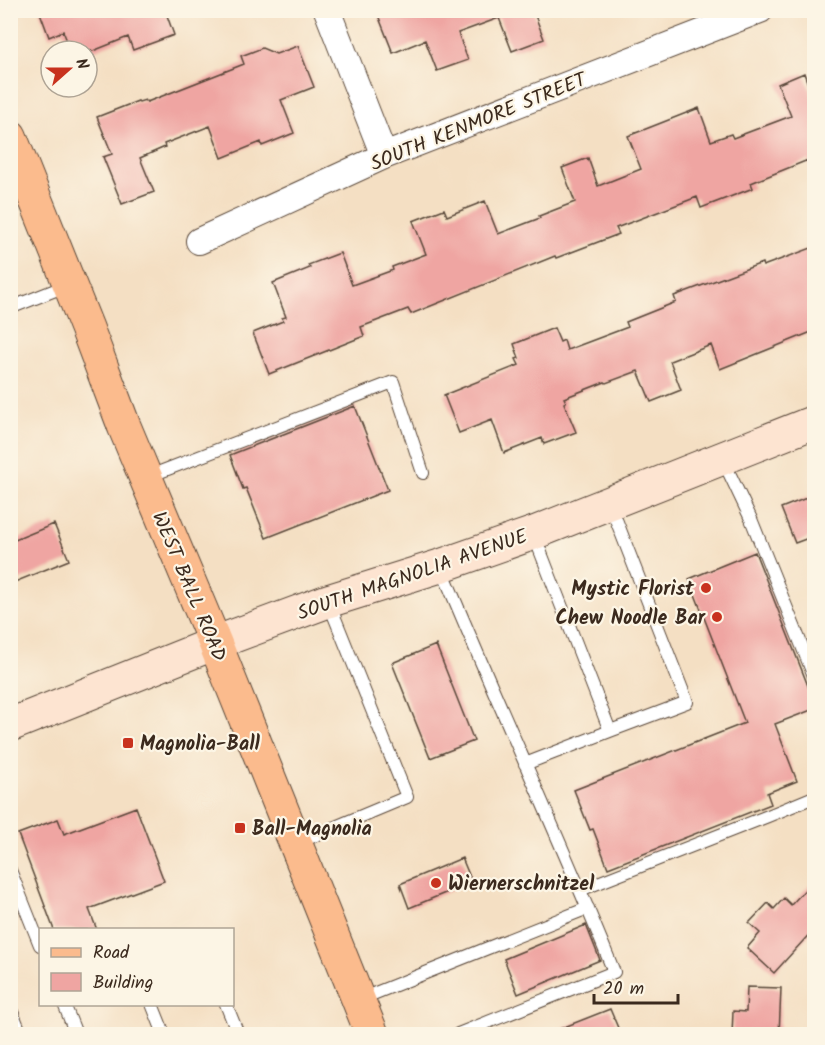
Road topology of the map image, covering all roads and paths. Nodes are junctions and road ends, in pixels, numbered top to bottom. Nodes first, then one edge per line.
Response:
1 (327, 10) edge
2 (760, 10) edge
3 (10, 136) edge
4 (384, 156) junction
5 (199, 241) dead end
6 (69, 285) junction
7 (10, 308) edge
8 (814, 422) edge
9 (722, 459) junction
10 (423, 473) dead end
11 (146, 477) junction
12 (610, 503) junction
13 (534, 533) junction
14 (440, 566) junction
15 (328, 600) junction
16 (215, 644) junction
17 (814, 676) edge
18 (10, 725) edge
19 (610, 731) junction
20 (525, 764) junction
21 (814, 797) edge
22 (296, 843) junction
23 (10, 870) edge
24 (580, 890) junction
25 (588, 908) junction
26 (39, 942) edge
27 (358, 1001) junction
28 (64, 1006) edge
29 (152, 1006) edge
30 (226, 1006) edge
31 (10, 1007) edge
32 (21, 1035) edge
33 (76, 1035) edge
34 (164, 1035) edge
35 (238, 1035) edge
36 (372, 1035) edge
37 (458, 1035) edge

1 - 4 street
2 - 4 street, SOUTH KENMORE STREET
3 - 6 main road, WEST BALL ROAD
4 - 5 street, SOUTH KENMORE STREET
6 - 7 lane
6 - 11 main road, WEST BALL ROAD
8 - 9 main road, SOUTH MAGNOLIA AVENUE
9 - 12 main road, SOUTH MAGNOLIA AVENUE
9 - 17 lane
10 - 11 lane
11 - 16 main road, WEST BALL ROAD
12 - 13 main road, SOUTH MAGNOLIA AVENUE
12 - 19 lane
13 - 14 main road, SOUTH MAGNOLIA AVENUE
13 - 19 lane
14 - 15 main road, SOUTH MAGNOLIA AVENUE
14 - 20 lane
15 - 16 main road, SOUTH MAGNOLIA AVENUE
15 - 22 lane
16 - 18 main road, SOUTH MAGNOLIA AVENUE
16 - 22 main road, WEST BALL ROAD
19 - 20 lane
20 - 24 lane
21 - 24 lane
22 - 27 main road, WEST BALL ROAD
23 - 26 lane
24 - 25 lane
25 - 27 lane
25 - 37 lane
27 - 36 main road, WEST BALL ROAD
28 - 33 lane
29 - 34 lane
30 - 35 lane
31 - 32 lane

